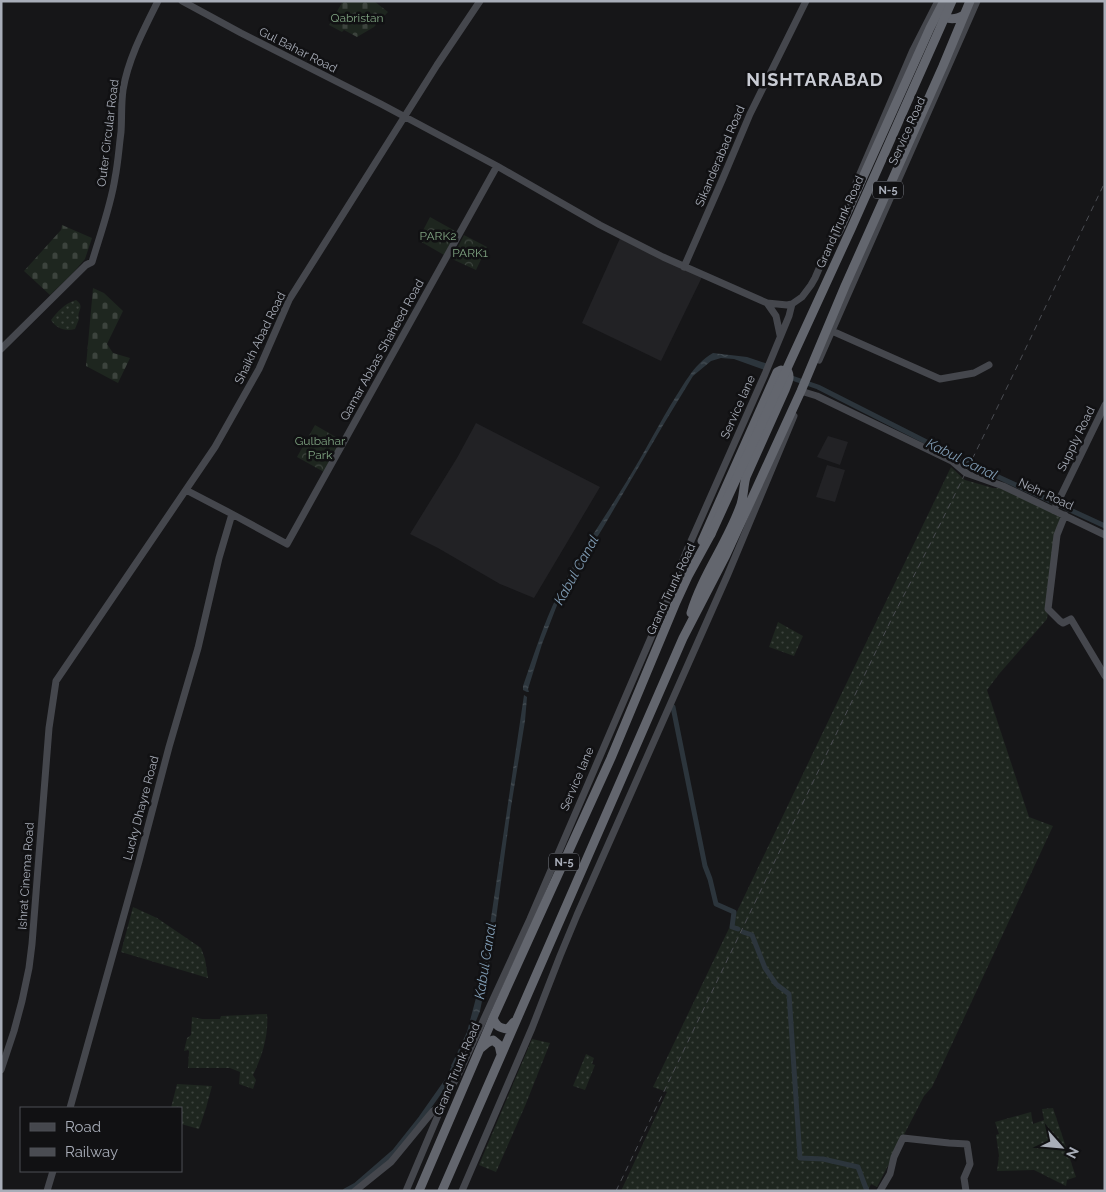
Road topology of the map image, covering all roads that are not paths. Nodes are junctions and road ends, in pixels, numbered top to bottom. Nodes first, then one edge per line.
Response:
1 (158, 1) edge
2 (182, 1) edge
3 (480, 1) edge
4 (806, 1) edge
5 (952, 1) edge
6 (970, 1) edge
7 (977, 1) edge
8 (940, 4) edge
9 (964, 15) junction
10 (932, 22) junction
11 (957, 32) junction
12 (405, 117) junction
13 (497, 166) junction
14 (832, 238) junction
15 (684, 267) junction
16 (767, 303) junction
17 (792, 304) junction
18 (832, 331) junction
19 (780, 336) junction
20 (1, 349) edge
21 (989, 366) dead end
22 (808, 379) junction
23 (804, 390) junction
24 (1105, 405) edge
25 (186, 490) junction
26 (1054, 510) junction
27 (232, 514) junction
28 (1065, 515) junction
29 (1105, 535) edge
30 (738, 539) junction
31 (688, 576) junction
32 (672, 600) junction
33 (683, 638) junction
34 (1105, 676) edge
35 (56, 681) joint
36 (600, 754) junction
37 (611, 758) junction
38 (493, 1018) junction
39 (515, 1020) junction
40 (479, 1050) junction
41 (501, 1055) junction
42 (1, 1070) edge
43 (442, 1106) junction
44 (70, 1107) edge
45 (53, 1172) edge
46 (48, 1191) edge
47 (355, 1191) edge
48 (406, 1191) edge
49 (419, 1191) edge
50 (442, 1191) edge
51 (462, 1191) edge
52 (880, 1191) edge
53 (966, 1191) edge

1 - 20 main road, Outer Circular Road
2 - 12 main road, Gul Bahar Road
3 - 12 main road, Shaikh Abad Road
4 - 15 main road, Sikanderabad Road
5 - 31 highway, Grand Trunk Road / N-5, bridge
6 - 9 highway, N-5
7 - 18 main road, Service Road
8 - 9 highway
8 - 10 highway
8 - 14 main road
9 - 11 highway, N-5
10 - 11 highway
10 - 14 highway
11 - 22 highway, N-5
12 - 13 main road, Gul Bahar Road
12 - 25 main road, Shaikh Abad Road
13 - 15 main road, Gul Bahar Road
13 - 27 main road, Qamar Abbas Shaheed Road
14 - 17 main road
15 - 16 main road, Gul Bahar Road
16 - 17 main road
16 - 19 main road
17 - 19 main road, Service lane
18 - 21 main road
18 - 22 main road, Service Road
19 - 32 main road, Service lane
22 - 23 highway, N-5
23 - 26 main road, Nehr Road
23 - 30 highway, N-5
24 - 26 main road, Supply Road
25 - 27 main road
25 - 35 main road, Shaikh Abad Road
26 - 28 main road, Nehr Road
27 - 44 main road, Lucky Dhayre Road
28 - 29 main road, Nehr Road
28 - 34 main road
30 - 33 highway, N-5
30 - 51 main road
31 - 32 highway, Grand Trunk Road / N-5
31 - 33 highway
32 - 36 main road, Service lane
32 - 37 highway, Grand Trunk Road / N-5
33 - 39 highway, N-5
35 - 42 main road, Ishrat Cinema Road
36 - 37 main road
36 - 43 main road, Service lane
37 - 38 highway, Grand Trunk Road / N-5
38 - 39 highway
38 - 40 highway, Grand Trunk Road / N-5
39 - 41 highway, N-5
40 - 41 highway
40 - 49 highway, Grand Trunk Road / N-5
41 - 50 highway, N-5
43 - 47 main road
43 - 48 main road, Service lane
45 - 46 main road
52 - 53 main road

